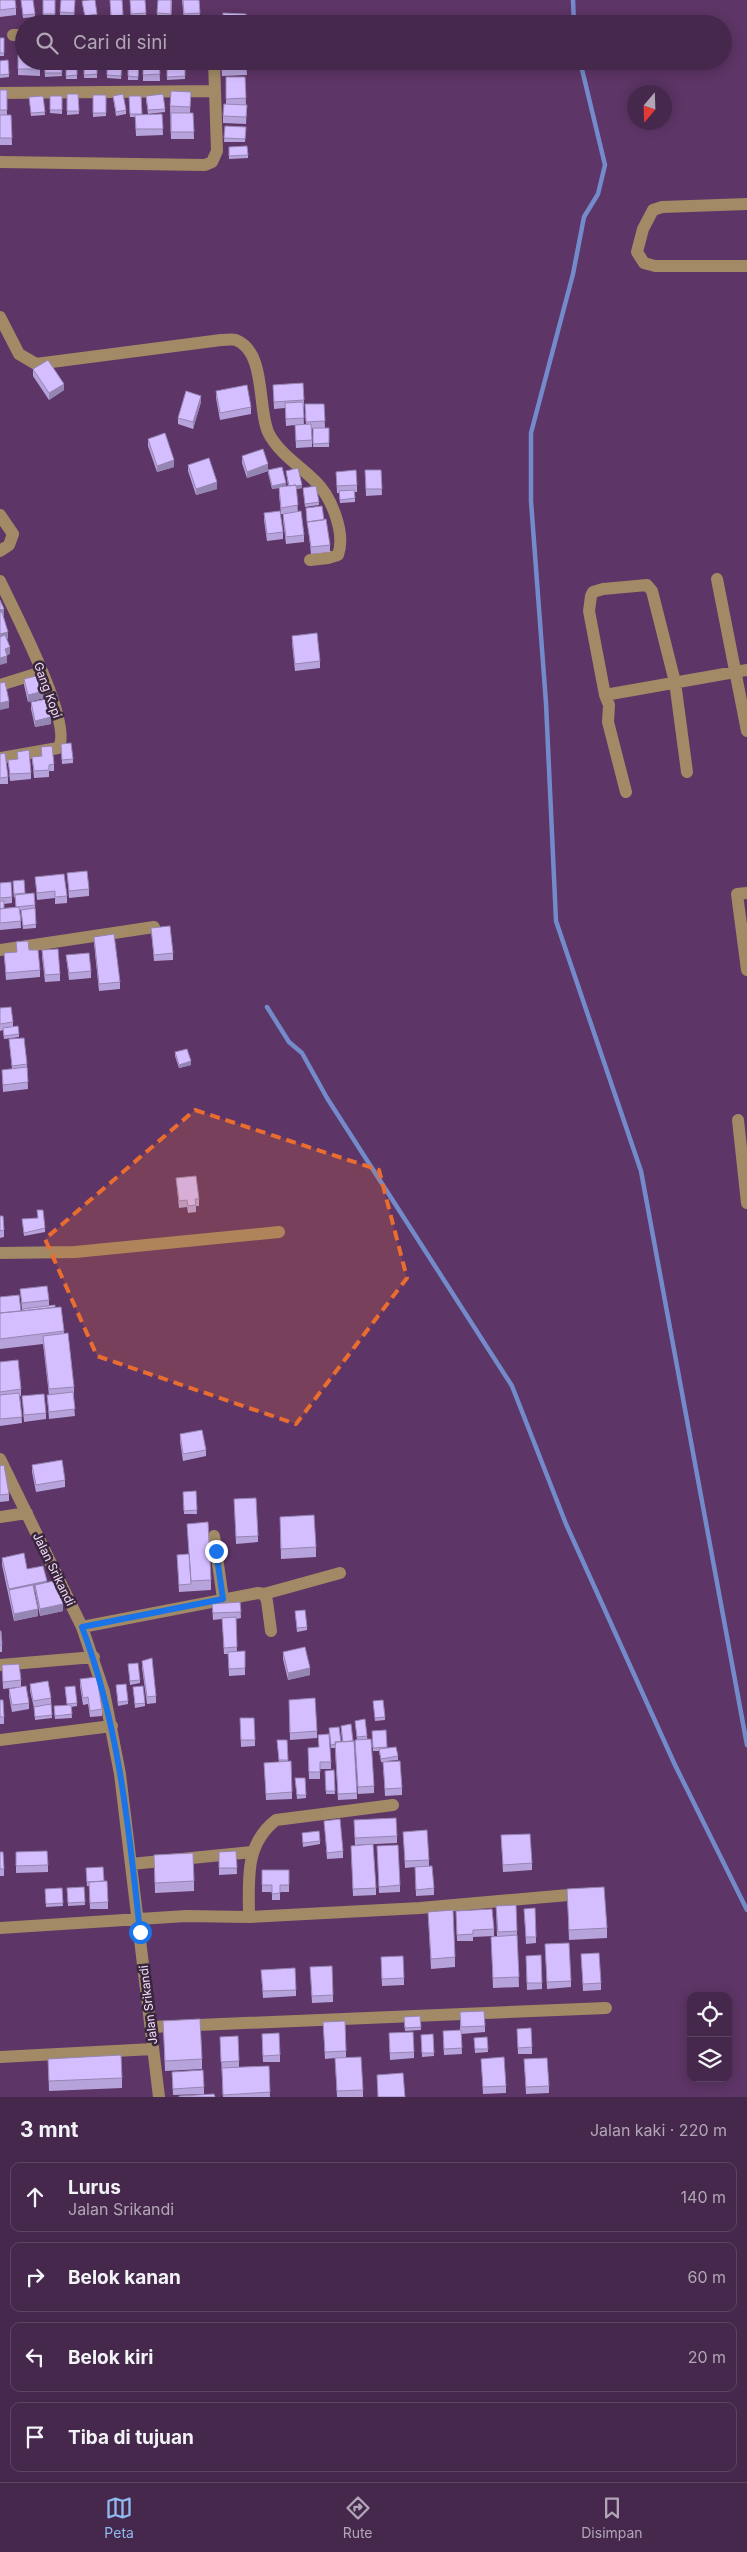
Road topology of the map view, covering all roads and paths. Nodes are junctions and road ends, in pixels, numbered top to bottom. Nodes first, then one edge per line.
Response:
1 (214, 70) edge
2 (214, 91) junction
3 (0, 93) edge
4 (0, 162) edge
5 (747, 204) edge
6 (747, 266) edge
7 (0, 317) edge
8 (0, 515) edge
9 (0, 551) edge
10 (310, 560) dead end
11 (717, 579) dead end
12 (0, 581) edge
13 (42, 672) junction
14 (741, 672) edge
15 (675, 682) junction
16 (0, 685) edge
17 (605, 695) junction
18 (747, 732) edge
19 (0, 758) edge
20 (686, 772) dead end
21 (626, 792) dead end
22 (747, 893) edge
23 (154, 927) edge
24 (0, 950) edge
25 (747, 970) edge
26 (738, 1120) dead end
27 (747, 1202) edge
28 (279, 1232) dead end
29 (0, 1253) edge
30 (0, 1459) edge
31 (27, 1513) junction
32 (0, 1517) edge
33 (214, 1536) dead end
34 (340, 1573) dead end
35 (264, 1594) junction
36 (223, 1599) junction
37 (82, 1627) junction
38 (270, 1631) dead end
39 (94, 1657) junction
40 (0, 1665) edge
41 (112, 1726) junction
42 (0, 1740) edge
43 (393, 1805) dead end
44 (252, 1852) junction
45 (132, 1864) junction
46 (580, 1894) edge
47 (249, 1917) junction
48 (138, 1919) junction
49 (0, 1928) edge
50 (606, 2008) dead end
51 (150, 2027) junction
52 (153, 2049) junction
53 (0, 2057) edge
54 (159, 2097) edge

1 - 2 street
2 - 3 street
2 - 4 street
5 - 6 street
7 - 10 street
8 - 9 street
11 - 14 street
12 - 13 street, Gang Kopi
13 - 16 street
13 - 19 street, Gang Kopi
14 - 15 street
14 - 18 street
15 - 17 street
15 - 17 street
15 - 20 street
17 - 21 street
22 - 25 street
23 - 24 street
26 - 27 street
28 - 29 street
30 - 31 street, Jalan Srikandi
31 - 32 street
31 - 37 street, Jalan Srikandi
33 - 36 street
34 - 35 street
35 - 36 street
35 - 38 street
36 - 37 street
37 - 39 street, Jalan Srikandi
39 - 40 street
39 - 41 street, Jalan Srikandi
41 - 42 street
41 - 45 street, Jalan Srikandi
43 - 44 street
44 - 45 street
44 - 47 street
45 - 48 street, Jalan Srikandi
46 - 47 street
47 - 48 street
48 - 49 street
48 - 51 street, Jalan Srikandi
50 - 51 street
51 - 52 street, Jalan Srikandi
52 - 53 street
52 - 54 street, Jalan Srikandi

